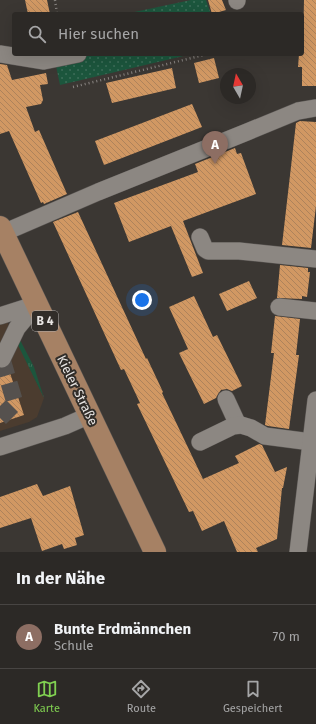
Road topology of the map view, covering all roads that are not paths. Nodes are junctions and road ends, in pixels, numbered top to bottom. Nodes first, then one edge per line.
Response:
1 (0, 54) edge
2 (12, 56) edge
3 (13, 56) edge
4 (68, 56) edge
5 (316, 108) edge
6 (1, 230) edge
7 (200, 237) dead end
8 (316, 259) edge
9 (37, 304) junction
10 (279, 307) dead end
11 (316, 311) edge
12 (0, 316) edge
13 (2, 359) dead end
14 (226, 399) dead end
15 (316, 400) edge
16 (90, 415) junction
17 (238, 425) junction
18 (200, 442) dead end
19 (311, 442) junction
20 (1, 443) edge
21 (311, 483) edge
22 (155, 552) edge
23 (298, 552) edge

1 - 2 street
3 - 4 street
5 - 6 street
6 - 9 main road, Kieler Straße / B 4
7 - 8 street
9 - 12 street
9 - 13 street
9 - 16 main road, Kieler Straße / B 4
10 - 11 street
14 - 17 street
15 - 19 street
16 - 20 street
16 - 22 main road, Kieler Straße / B 4
17 - 18 street
17 - 19 street
19 - 21 street
21 - 23 street

